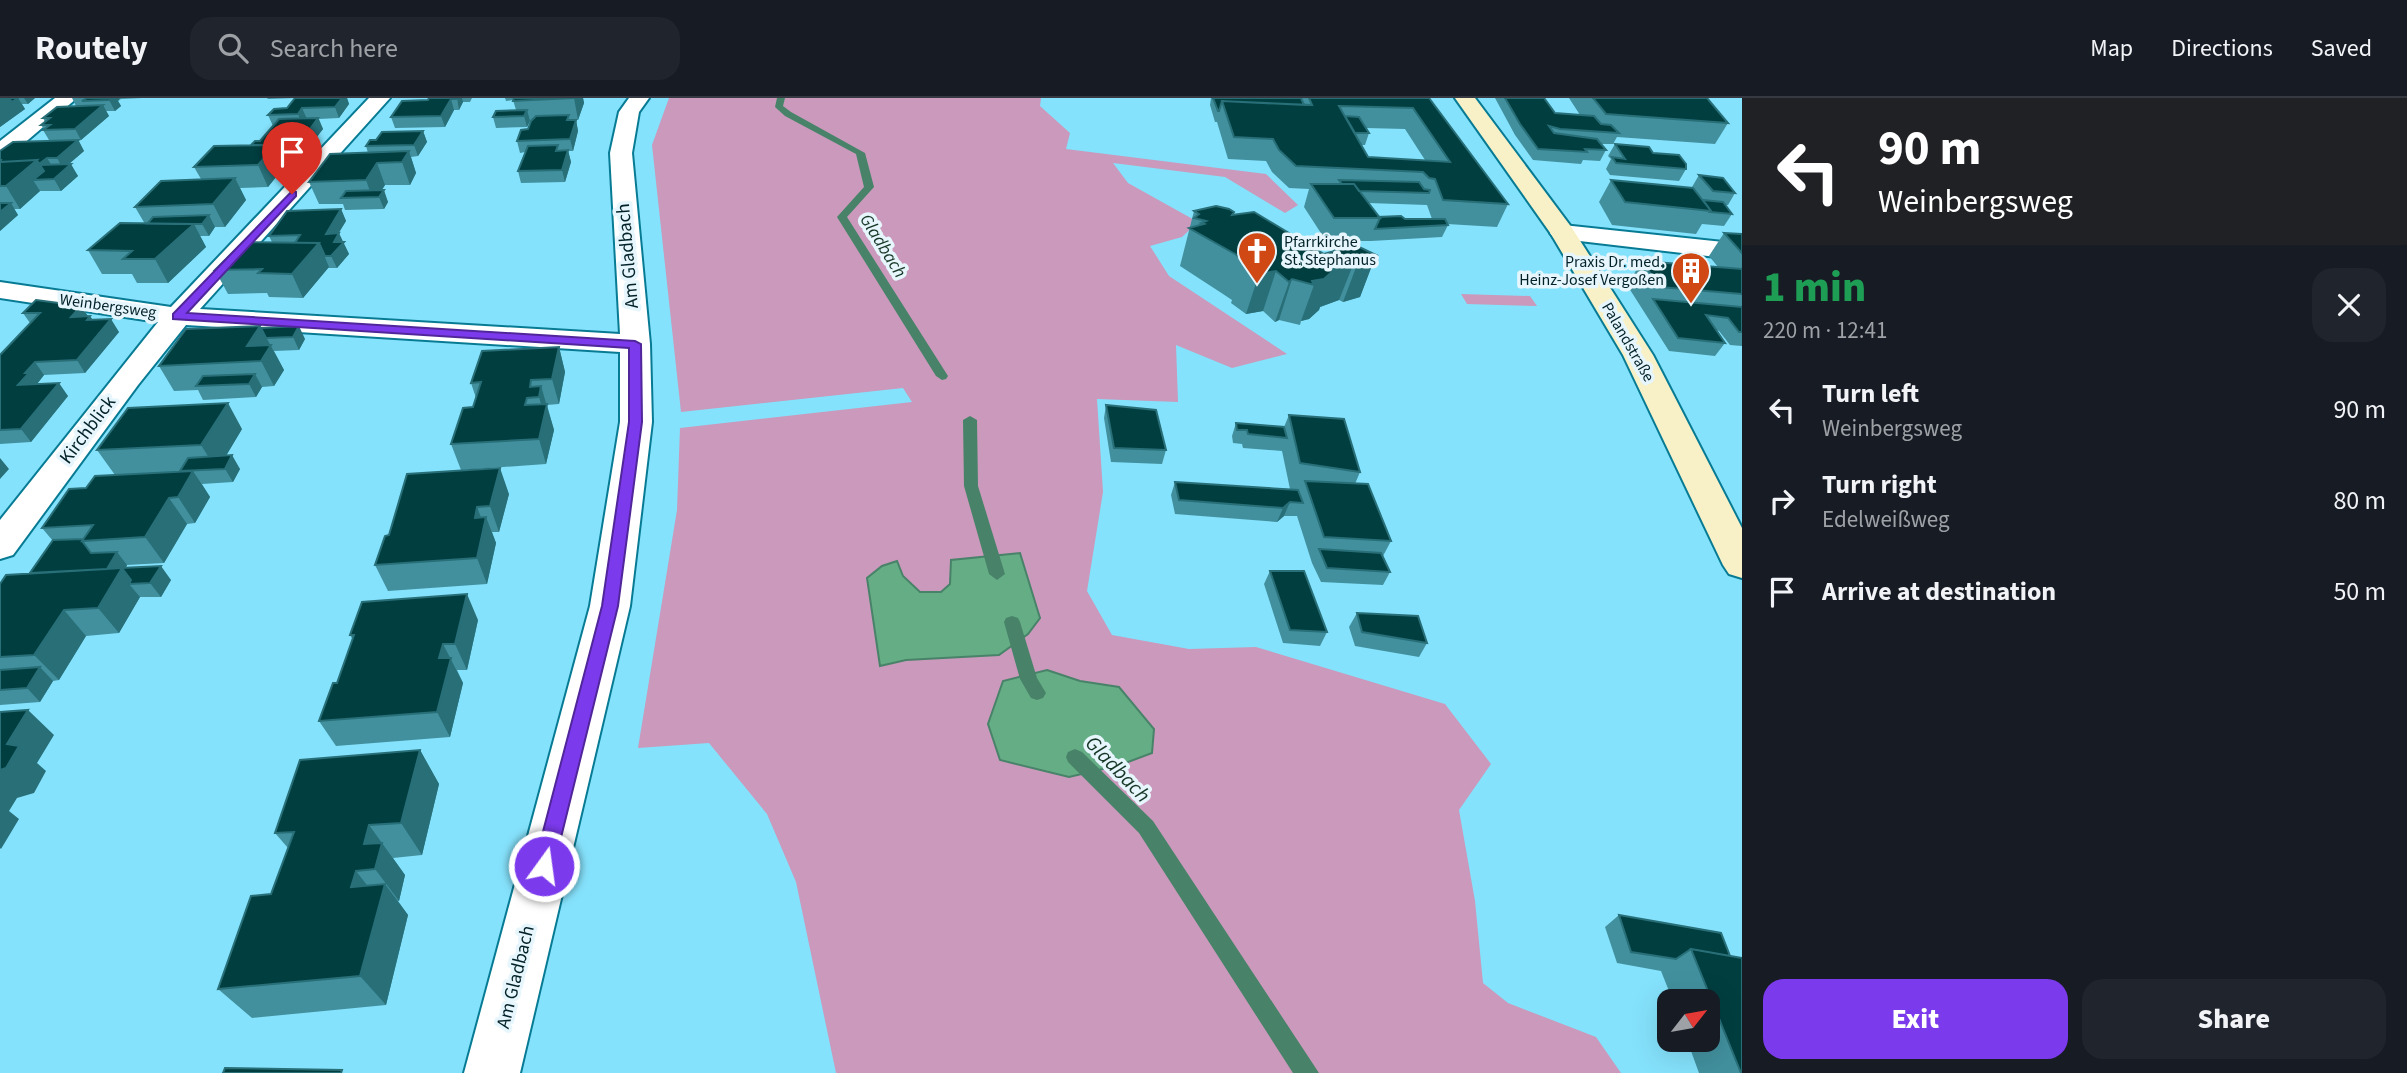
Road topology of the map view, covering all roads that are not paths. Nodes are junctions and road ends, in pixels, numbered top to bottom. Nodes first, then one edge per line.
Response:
1 (66, 98) edge
2 (380, 98) edge
3 (639, 98) edge
4 (1465, 98) edge
5 (0, 152) edge
6 (1563, 233) junction
7 (1742, 252) edge
8 (0, 290) edge
9 (177, 316) junction
10 (635, 344) junction
11 (0, 546) edge
12 (1742, 565) edge
13 (492, 1073) edge

1 - 5 street
2 - 9 street, Kirchblick
3 - 10 street, Am Gladbach
4 - 6 main road, Palandstraße
6 - 7 street
6 - 12 main road, Palandstraße
8 - 9 street, Weinbergsweg
9 - 10 street, Weinbergsweg
9 - 11 street, Kirchblick
10 - 13 street, Am Gladbach

